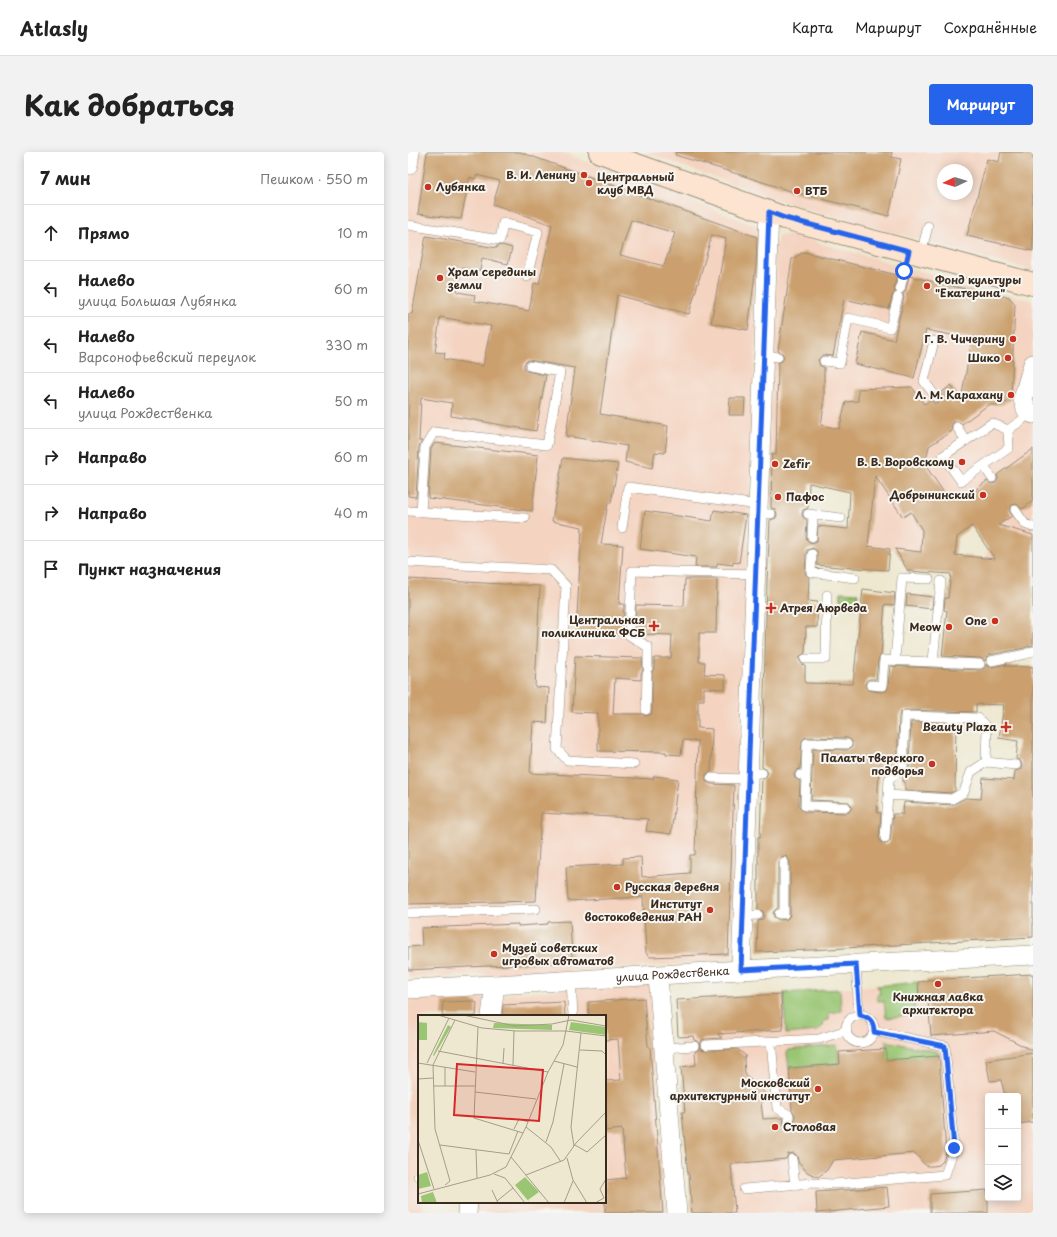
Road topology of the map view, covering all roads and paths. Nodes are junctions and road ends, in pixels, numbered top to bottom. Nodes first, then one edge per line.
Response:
1 (410, 152) edge
2 (600, 152) edge
3 (627, 157) edge
4 (408, 164) edge
5 (769, 212) junction
6 (408, 225) edge
7 (928, 226) dead end
8 (915, 252) junction
9 (527, 277) dead end
10 (1033, 284) edge
11 (934, 341) dead end
12 (824, 361) dead end
13 (1033, 364) edge
14 (530, 366) dead end
15 (936, 396) dead end
16 (1031, 413) edge
17 (957, 427) dead end
18 (1008, 430) junction
19 (966, 441) junction
20 (984, 466) junction
21 (992, 478) dead end
22 (1015, 510) dead end
23 (408, 511) edge
24 (762, 511) junction
25 (421, 512) junction
26 (525, 518) dead end
27 (842, 518) dead end
28 (1033, 527) edge
29 (622, 528) dead end
30 (812, 537) dead end
31 (812, 554) dead end
32 (408, 562) edge
33 (756, 574) junction
34 (855, 578) dead end
35 (929, 580) dead end
36 (941, 581) dead end
37 (828, 595) dead end
38 (1033, 651) edge
39 (805, 659) dead end
40 (895, 660) junction
41 (933, 661) junction
42 (991, 661) dead end
43 (980, 664) dead end
44 (871, 685) dead end
45 (646, 710) dead end
46 (848, 744) dead end
47 (986, 762) junction
48 (634, 764) dead end
49 (1016, 765) dead end
50 (753, 775) junction
51 (711, 778) dead end
52 (888, 795) junction
53 (846, 807) dead end
54 (885, 838) dead end
55 (784, 862) dead end
56 (536, 909) dead end
57 (408, 913) edge
58 (779, 914) dead end
59 (1033, 955) edge
60 (856, 964) junction
61 (741, 970) junction
62 (658, 976) junction
63 (571, 981) junction
64 (494, 985) junction
65 (408, 989) edge
66 (491, 1015) edge
67 (573, 1015) edge
68 (860, 1015) junction
69 (847, 1030) junction
70 (874, 1032) junction
71 (771, 1042) junction
72 (706, 1045) dead end
73 (694, 1046) dead end
74 (664, 1048) junction
75 (789, 1124) dead end
76 (792, 1159) dead end
77 (795, 1185) junction
78 (744, 1189) dead end
79 (468, 1203) edge
80 (467, 1213) edge
81 (677, 1213) edge

1 - 4 street
2 - 3 main road
3 - 5 main road
5 - 8 main road
5 - 24 street
6 - 9 lane
7 - 8 lane
8 - 10 main road
8 - 12 lane
11 - 15 lane
13 - 16 street
14 - 25 lane
16 - 18 lane
17 - 19 lane
18 - 19 lane
18 - 20 lane
19 - 20 lane
20 - 21 lane
22 - 28 lane
23 - 25 lane
24 - 29 lane
24 - 33 street
25 - 26 lane
27 - 30 lane
31 - 34 lane
32 - 48 lane
33 - 45 lane
33 - 50 street
35 - 40 lane
36 - 41 lane
37 - 39 lane
38 - 42 lane
40 - 41 lane
40 - 44 lane
41 - 43 lane
46 - 53 lane
47 - 49 lane
47 - 52 lane
47 - 52 lane
50 - 51 lane
50 - 61 street
52 - 54 lane
55 - 58 lane
56 - 57 lane
59 - 60 street, улица Рождественка
60 - 61 street, улица Рождественка
60 - 68 lane
61 - 62 street, улица Рождественка
62 - 63 street, улица Рождественка
62 - 74 street
63 - 64 street, улица Рождественка
63 - 67 lane
64 - 65 street, улица Рождественка
64 - 66 street
68 - 69 lane
68 - 70 lane
69 - 70 lane
69 - 71 lane
70 - 77 lane
71 - 72 lane
71 - 75 lane
73 - 74 lane
74 - 81 street
76 - 77 lane
77 - 78 lane
79 - 80 street

